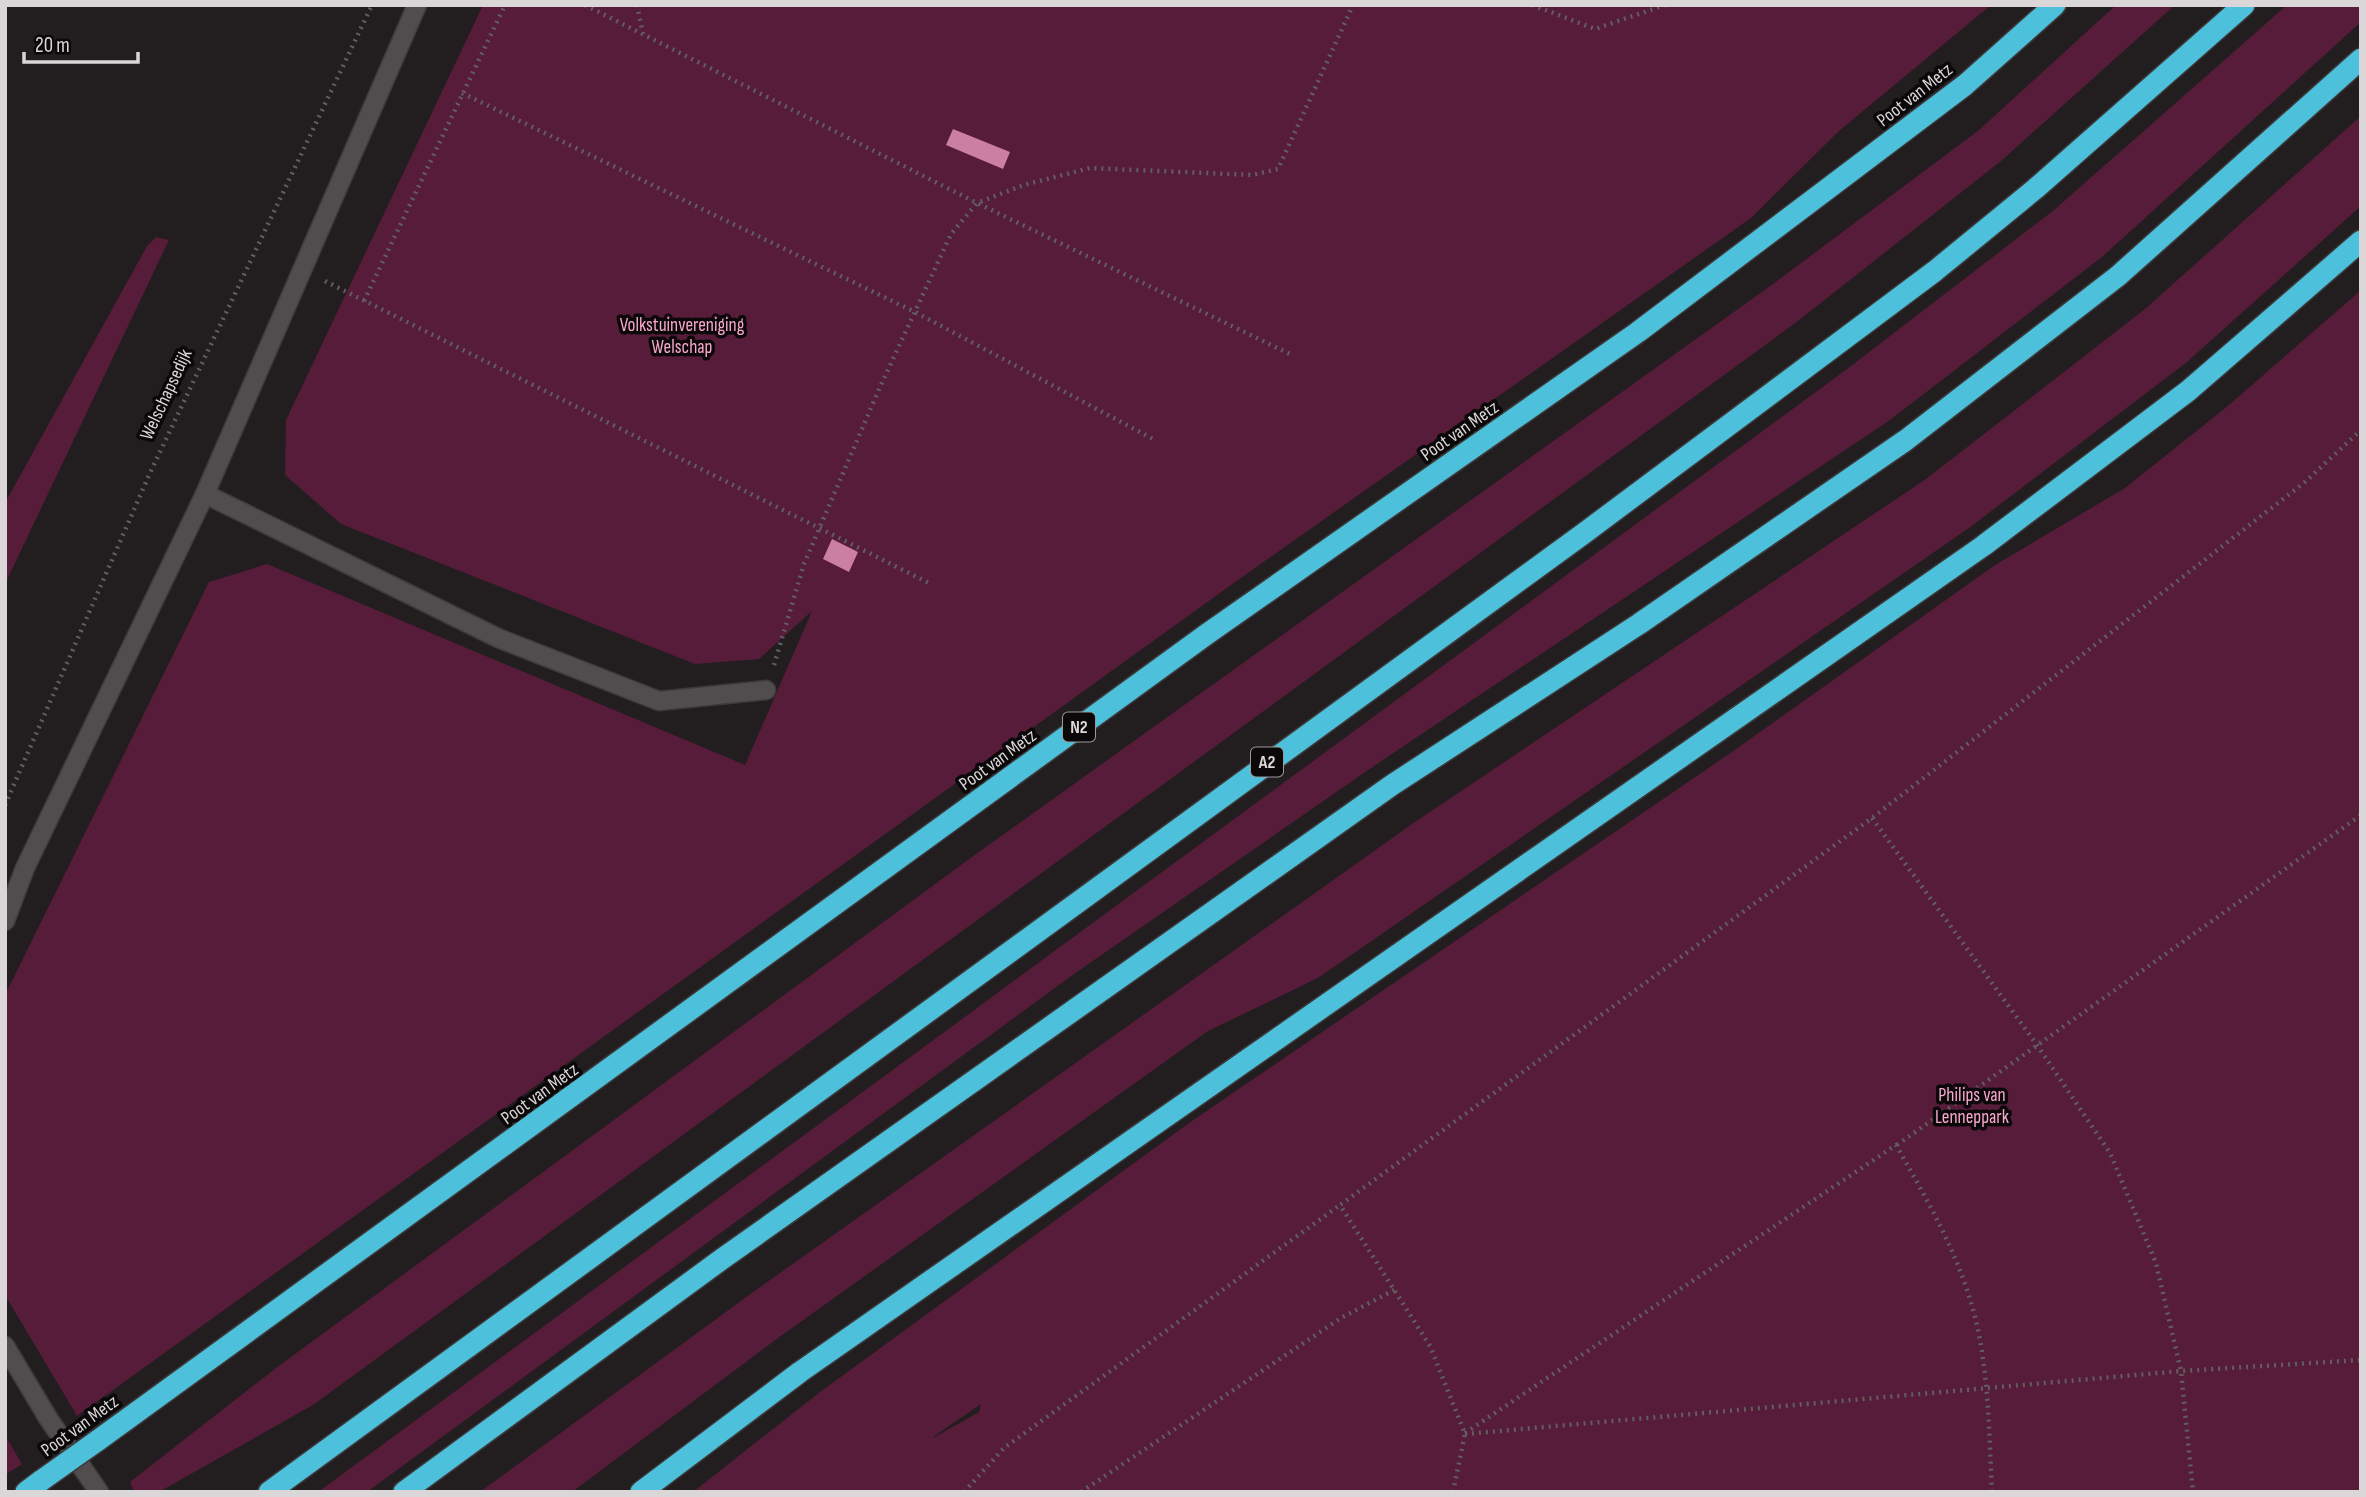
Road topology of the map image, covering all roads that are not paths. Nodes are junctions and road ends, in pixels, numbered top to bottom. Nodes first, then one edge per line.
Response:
1 (417, 5) edge
2 (2055, 5) edge
3 (2244, 5) edge
4 (2361, 59) edge
5 (2361, 240) edge
6 (205, 494) junction
7 (766, 690) road end
8 (5, 921) edge
9 (5, 1346) edge
10 (34, 1486) edge
11 (99, 1492) edge
12 (269, 1492) edge
13 (404, 1492) edge
14 (641, 1492) edge

1 - 6 street
2 - 10 highway, Poot van Metz / N2, bridge
3 - 12 highway, A2
4 - 13 highway
5 - 14 highway
6 - 7 street
6 - 8 street
9 - 11 street

